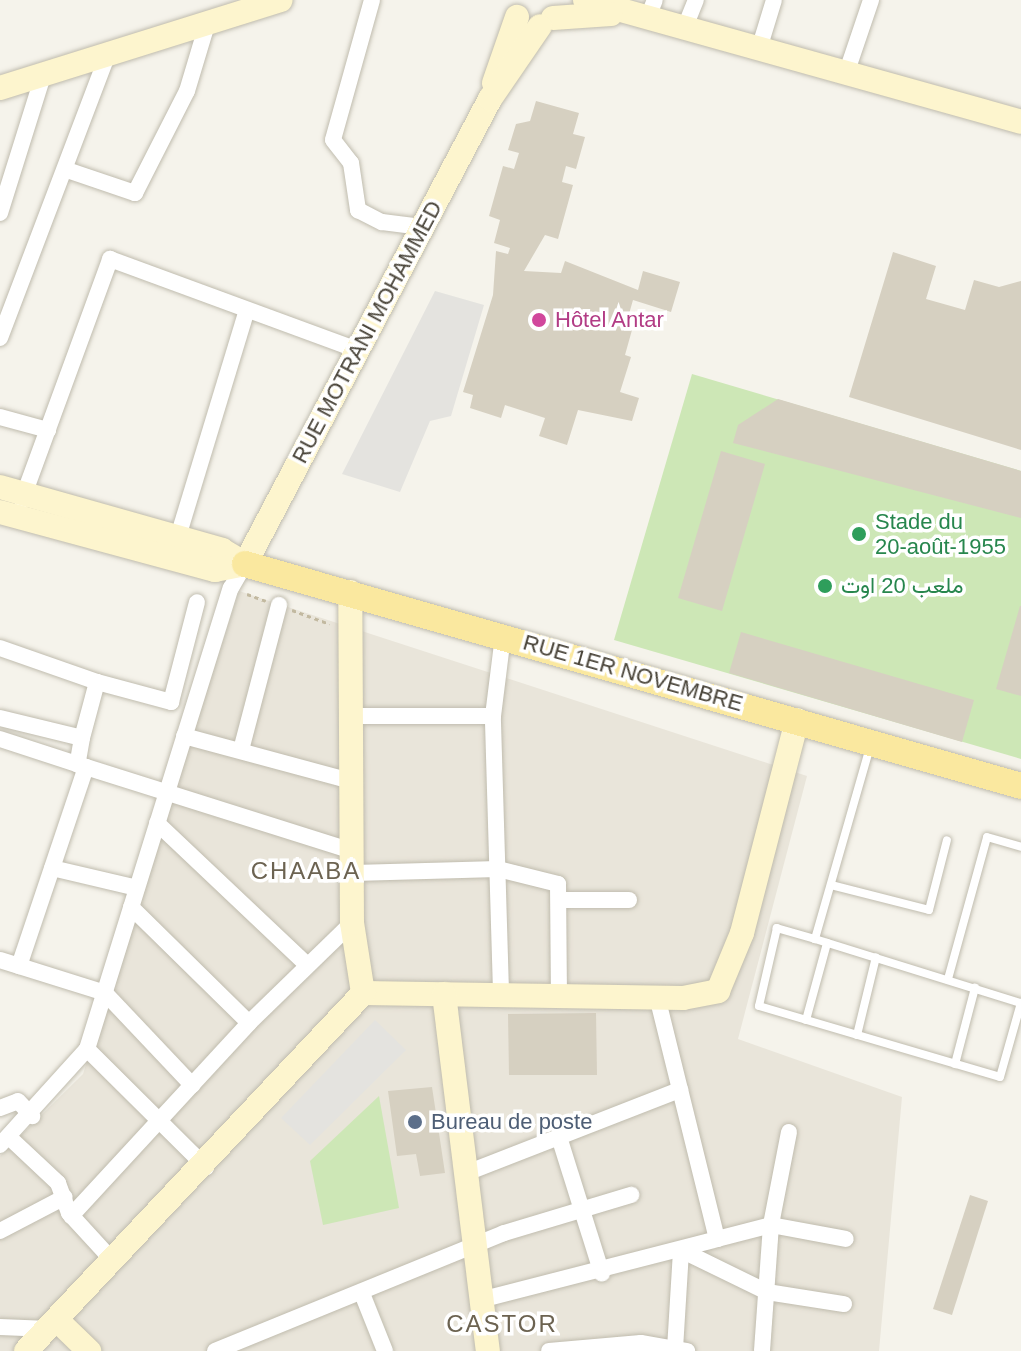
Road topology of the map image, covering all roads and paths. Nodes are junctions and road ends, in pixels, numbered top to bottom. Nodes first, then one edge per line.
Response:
1 (280, 0) edge
2 (372, 0) edge
3 (585, 0) edge
4 (696, 0) edge
5 (774, 0) edge
6 (871, 0) edge
7 (514, 5) edge
8 (645, 10) edge
9 (550, 15) edge
10 (208, 21) junction
11 (685, 27) junction
12 (759, 49) junction
13 (109, 51) junction
14 (44, 73) junction
15 (846, 74) junction
16 (0, 88) edge
17 (490, 99) junction
18 (1021, 122) edge
19 (67, 170) junction
20 (0, 213) edge
21 (422, 227) junction
22 (247, 310) junction
23 (0, 338) edge
24 (357, 350) junction
25 (0, 417) edge
26 (48, 430) junction
27 (10, 503) edge
28 (177, 540) junction
29 (245, 564) junction
30 (350, 592) junction
31 (197, 602) dead end
32 (279, 605) dead end
33 (503, 636) junction
34 (0, 648) edge
35 (97, 682) junction
36 (354, 716) junction
37 (493, 716) junction
38 (0, 718) edge
39 (797, 720) junction
40 (184, 736) junction
41 (82, 738) junction
42 (0, 739) edge
43 (871, 742) junction
44 (241, 750) junction
45 (82, 766) junction
46 (355, 782) junction
47 (1021, 786) edge
48 (166, 793) junction
49 (157, 823) junction
50 (947, 840) dead end
51 (1021, 847) edge
52 (354, 862) junction
53 (52, 868) junction
54 (498, 869) junction
55 (831, 885) junction
56 (137, 888) junction
57 (563, 900) junction
58 (629, 900) dead end
59 (131, 907) junction
60 (352, 923) junction
61 (815, 939) junction
62 (827, 943) junction
63 (876, 957) junction
64 (0, 960) edge
65 (306, 964) junction
66 (19, 966) junction
67 (948, 979) junction
68 (975, 988) junction
69 (501, 992) junction
70 (105, 993) junction
71 (363, 993) junction
72 (559, 993) junction
73 (444, 994) junction
74 (657, 996) junction
75 (1021, 1003) edge
76 (806, 1020) junction
77 (249, 1023) junction
78 (857, 1035) junction
79 (87, 1049) junction
80 (955, 1064) junction
81 (192, 1085) junction
82 (680, 1090) junction
83 (0, 1108) edge
84 (32, 1116) junction
85 (159, 1118) junction
86 (789, 1132) dead end
87 (560, 1140) junction
88 (5, 1142) edge
89 (206, 1167) junction
90 (464, 1174) junction
91 (631, 1195) dead end
92 (65, 1197) junction
93 (582, 1210) junction
94 (71, 1216) junction
95 (771, 1225) junction
96 (0, 1231) edge
97 (717, 1239) junction
98 (846, 1239) dead end
99 (475, 1246) junction
100 (681, 1250) junction
101 (113, 1261) junction
102 (602, 1274) junction
103 (767, 1292) junction
104 (363, 1296) junction
105 (484, 1299) junction
106 (844, 1304) dead end
107 (53, 1324) junction
108 (0, 1327) edge
109 (641, 1347) edge
110 (224, 1349) edge
111 (681, 1350) edge
112 (26, 1351) edge
113 (89, 1351) edge
114 (385, 1351) edge
115 (488, 1351) edge
116 (549, 1351) edge
117 (762, 1351) edge

1 - 10 street
2 - 21 street
3 - 8 street
4 - 11 street
5 - 12 street
6 - 15 street
7 - 9 street
7 - 17 street
8 - 9 street
8 - 11 street
9 - 17 street
10 - 13 street
10 - 19 street
11 - 12 street
12 - 15 street
13 - 14 street
13 - 19 street
14 - 16 street
14 - 20 street
15 - 18 street
17 - 21 street, RUE MOTRANI MOHAMMED
19 - 23 street
21 - 24 street, RUE MOTRANI MOHAMMED
22 - 24 street
22 - 26 street
22 - 28 street
24 - 29 street, RUE MOTRANI MOHAMMED
25 - 26 street
26 - 27 street
27 - 28 street, RUE 1ER NOVEMBRE
27 - 29 street, RUE 1ER NOVEMBRE
28 - 29 street, RUE 1ER NOVEMBRE
29 - 30 main road, RUE 1ER NOVEMBRE
29 - 40 street
30 - 33 main road, RUE 1ER NOVEMBRE
30 - 36 street
31 - 35 street
32 - 44 street
33 - 37 street
33 - 39 main road, RUE 1ER NOVEMBRE
34 - 35 street
35 - 41 street
36 - 37 street
36 - 46 street
37 - 54 street
38 - 41 street
39 - 43 main road, RUE 1ER NOVEMBRE
39 - 74 street
40 - 44 street
40 - 48 street
41 - 45 street
42 - 45 street
43 - 47 main road, RUE 1ER NOVEMBRE
43 - 55 lane
44 - 46 street
45 - 48 street
45 - 53 street
46 - 52 street
48 - 49 street
48 - 52 street
49 - 56 street
49 - 65 street
50 - 55 lane
51 - 67 lane
52 - 54 street
52 - 60 street
53 - 56 street
53 - 66 street
54 - 57 street
54 - 69 street
55 - 61 lane
56 - 59 street
57 - 58 street
57 - 72 street
59 - 70 street
59 - 77 street
60 - 65 street
60 - 71 street
61 - 62 lane
61 - 76 lane
62 - 63 lane
62 - 76 lane
63 - 67 lane
63 - 78 lane
64 - 66 street
65 - 77 street
66 - 70 street
67 - 68 lane
68 - 75 lane
68 - 80 lane
69 - 72 street
69 - 73 street
70 - 79 street
70 - 81 street
71 - 73 street
71 - 89 street
72 - 74 street
73 - 90 street
74 - 82 street
75 - 80 lane
76 - 78 lane
77 - 81 street
78 - 80 lane
79 - 84 street
79 - 85 street
81 - 85 street
82 - 87 street
82 - 97 street
83 - 84 street
84 - 88 street
85 - 89 street
85 - 94 street
86 - 95 street
87 - 90 street
87 - 93 street
88 - 92 street
89 - 101 street
90 - 99 street
91 - 93 street
92 - 94 street
92 - 96 street
93 - 99 street
93 - 102 street
94 - 101 street
95 - 97 street
95 - 98 street
95 - 103 street
97 - 100 street
99 - 104 street
99 - 105 street
100 - 102 street
100 - 103 street
100 - 111 street
101 - 107 street
102 - 105 street
103 - 106 street
103 - 117 street
104 - 110 street
104 - 114 street
105 - 115 street
107 - 108 street
107 - 112 street
107 - 113 street
109 - 111 street
109 - 116 street

